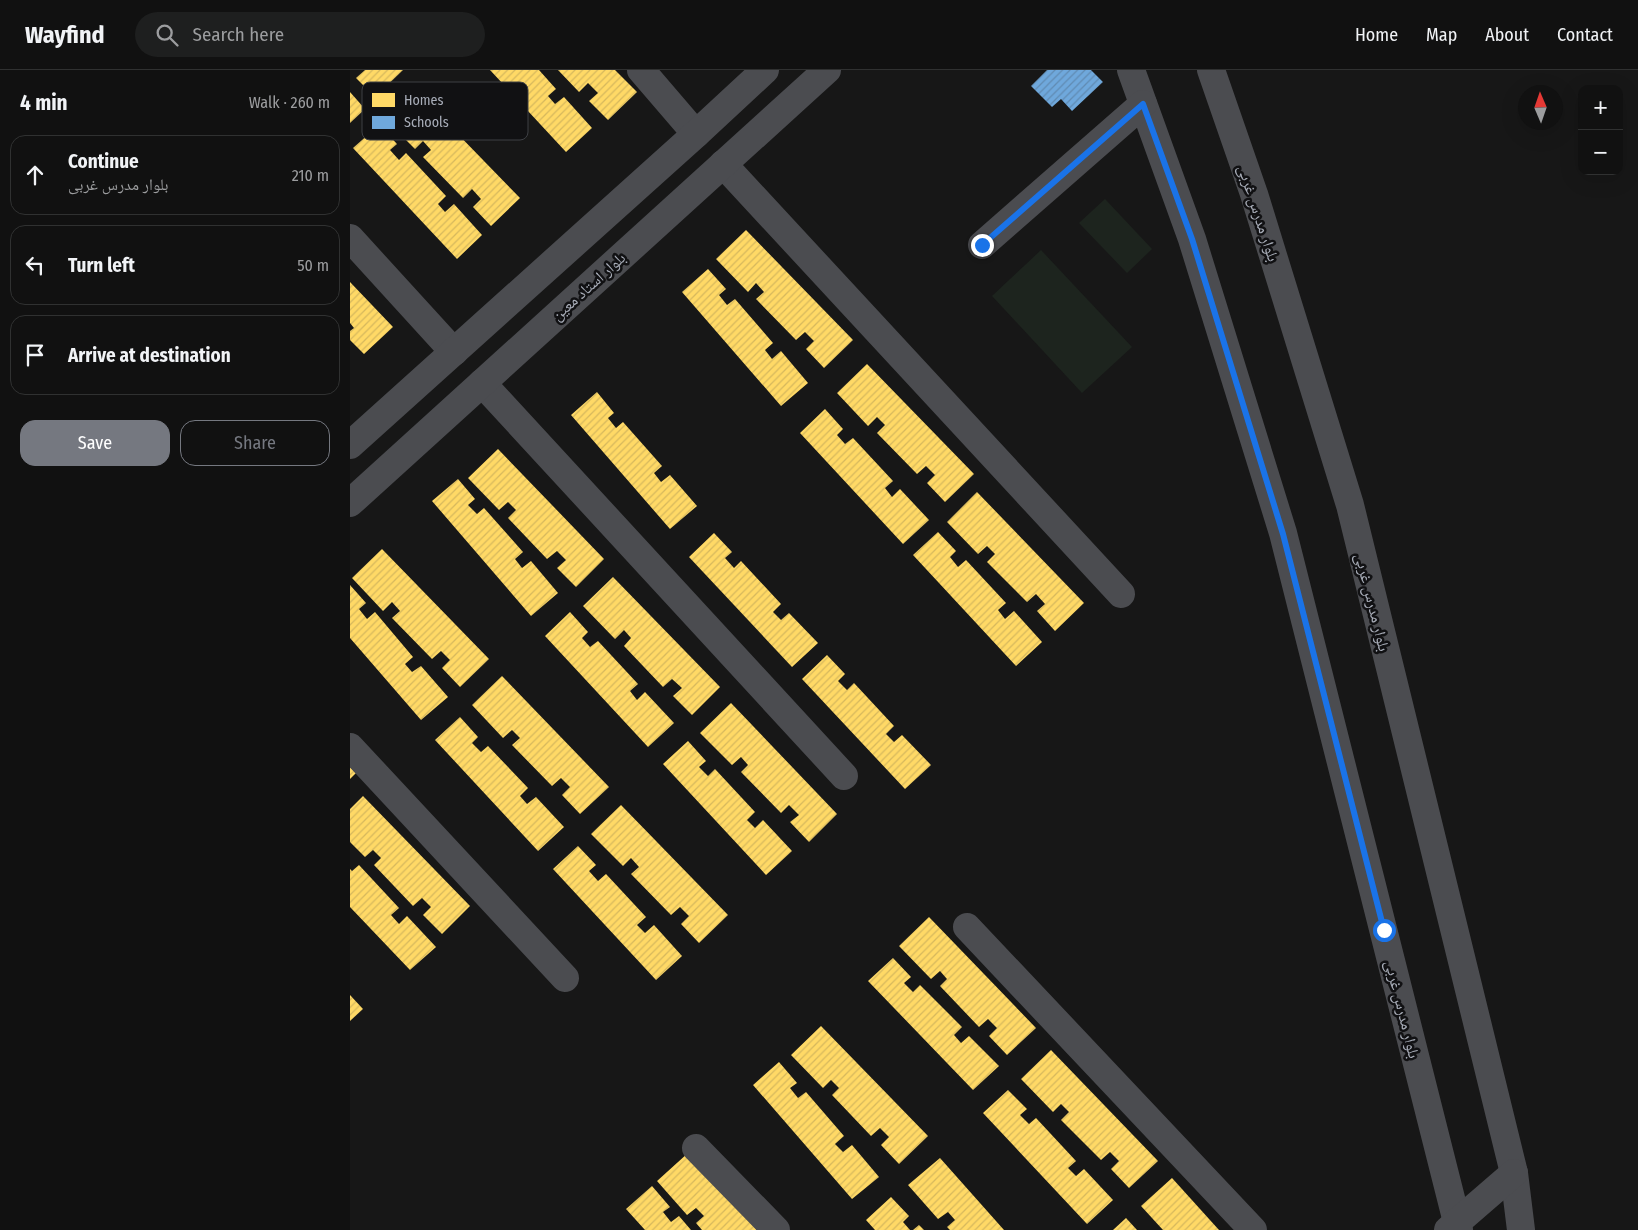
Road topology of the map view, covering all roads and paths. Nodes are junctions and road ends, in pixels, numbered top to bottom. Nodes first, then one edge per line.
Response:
1 (641, 70) edge
2 (765, 70) edge
3 (827, 70) edge
4 (1131, 70) edge
5 (1211, 70) edge
6 (1143, 104) junction
7 (696, 134) junction
8 (723, 164) junction
9 (350, 238) edge
10 (982, 245) dead end
11 (454, 352) junction
12 (482, 383) junction
13 (350, 445) edge
14 (350, 503) edge
15 (1121, 594) dead end
16 (350, 747) edge
17 (844, 776) dead end
18 (968, 926) dead end
19 (565, 978) dead end
20 (696, 1148) dead end
21 (1514, 1173) junction
22 (1454, 1227) edge
23 (1520, 1229) edge
24 (776, 1230) edge
25 (1253, 1230) edge

1 - 7 street
2 - 7 street
3 - 8 street, بلوار استاد معین
4 - 6 street, بلوار مدرس غربی
5 - 21 street, بلوار مدرس غربی
6 - 10 street
6 - 22 street, بلوار مدرس غربی
7 - 11 street
8 - 12 street, بلوار استاد معین
8 - 15 street
9 - 11 street
11 - 13 street
12 - 14 street, بلوار استاد معین
12 - 17 street
16 - 19 street
18 - 25 street
20 - 24 street
21 - 22 street
21 - 23 street, بلوار مدرس غربی

